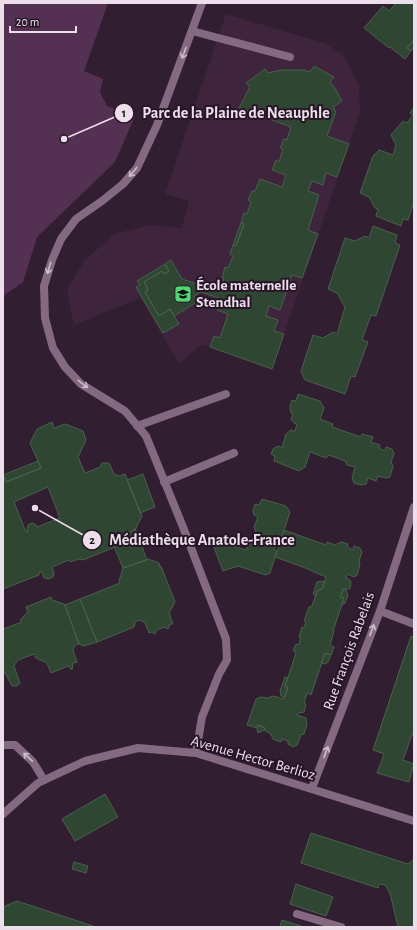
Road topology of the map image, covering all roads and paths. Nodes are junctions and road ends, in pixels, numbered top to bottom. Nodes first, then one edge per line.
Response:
1 (202, 3) edge
2 (192, 31) junction
3 (290, 57) dead end
4 (226, 394) dead end
5 (137, 426) junction
6 (234, 453) dead end
7 (164, 482) junction
8 (414, 507) edge
9 (380, 611) junction
10 (414, 624) edge
11 (3, 745) edge
12 (196, 753) junction
13 (44, 780) junction
14 (312, 788) junction
15 (3, 814) edge
16 (414, 821) edge
17 (297, 914) dead end
18 (342, 927) edge

1 - 2 street
2 - 3 street
2 -> 5 street
4 - 5 street
5 - 7 street
6 - 7 street
7 - 12 street
8 - 9 street, Rue François Rabelais
9 - 10 street
14 -> 9 street, Rue François Rabelais
13 -> 11 street
12 - 13 street, Avenue Hector Berlioz
12 - 14 street, Avenue Hector Berlioz
13 - 15 street, Avenue Hector Berlioz
14 - 16 street, Avenue Hector Berlioz
17 - 18 street

